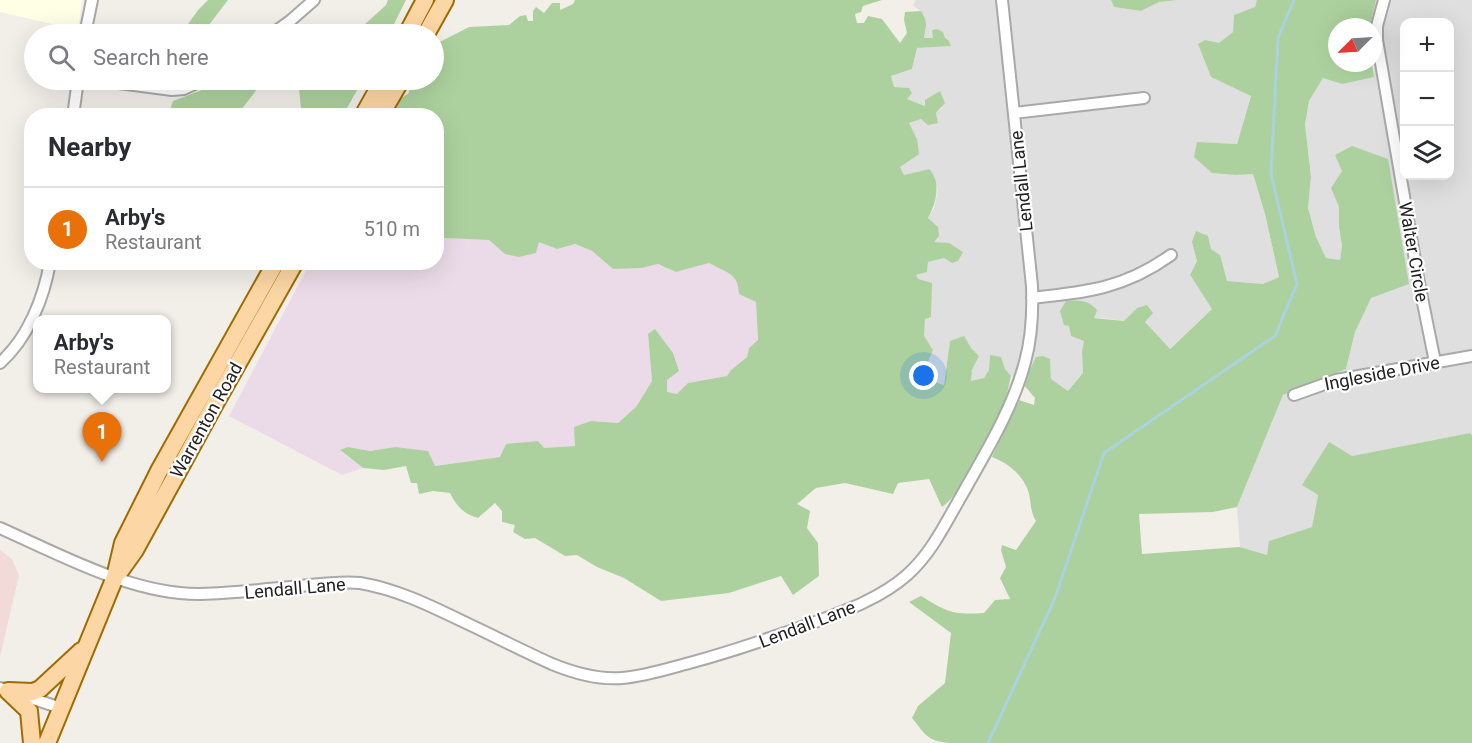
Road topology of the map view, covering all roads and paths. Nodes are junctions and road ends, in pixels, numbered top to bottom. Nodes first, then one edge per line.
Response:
1 (92, 0) edge
2 (314, 0) edge
3 (425, 0) edge
4 (445, 0) edge
5 (1002, 0) edge
6 (1384, 0) edge
7 (88, 24) edge
8 (286, 24) edge
9 (412, 24) edge
10 (432, 24) edge
11 (76, 90) edge
12 (377, 90) edge
13 (395, 90) edge
14 (1144, 98) dead end
15 (73, 108) edge
16 (367, 108) edge
17 (385, 108) edge
18 (1014, 112) junction
19 (1171, 255) dead end
20 (48, 270) edge
21 (272, 270) edge
22 (290, 270) edge
23 (1032, 298) junction
24 (33, 315) edge
25 (33, 316) edge
26 (1472, 356) edge
27 (1435, 362) junction
28 (0, 363) edge
29 (1294, 396) dead end
30 (0, 528) edge
31 (116, 576) junction
32 (87, 645) junction
33 (4, 689) edge
34 (61, 708) junction
35 (32, 743) edge
36 (47, 743) edge

1 - 7 street
2 - 8 street
3 - 9 main road
4 - 10 main road
5 - 18 street, Lendall Lane
6 - 27 street, Walter Circle
11 - 15 street
12 - 16 main road
13 - 17 main road
14 - 18 street
18 - 23 street, Lendall Lane
19 - 23 street
20 - 24 street
21 - 31 main road, Warrenton Road
22 - 31 main road, Warrenton Road
23 - 31 street, Lendall Lane
25 - 28 street
26 - 27 street, Ingleside Drive
27 - 29 street, Ingleside Drive
30 - 31 street, Lendall Lane
31 - 32 main road, Warrenton Road
32 - 33 main road
32 - 34 main road, Warrenton Road
33 - 34 street
33 - 35 main road
34 - 36 main road, Warrenton Road

